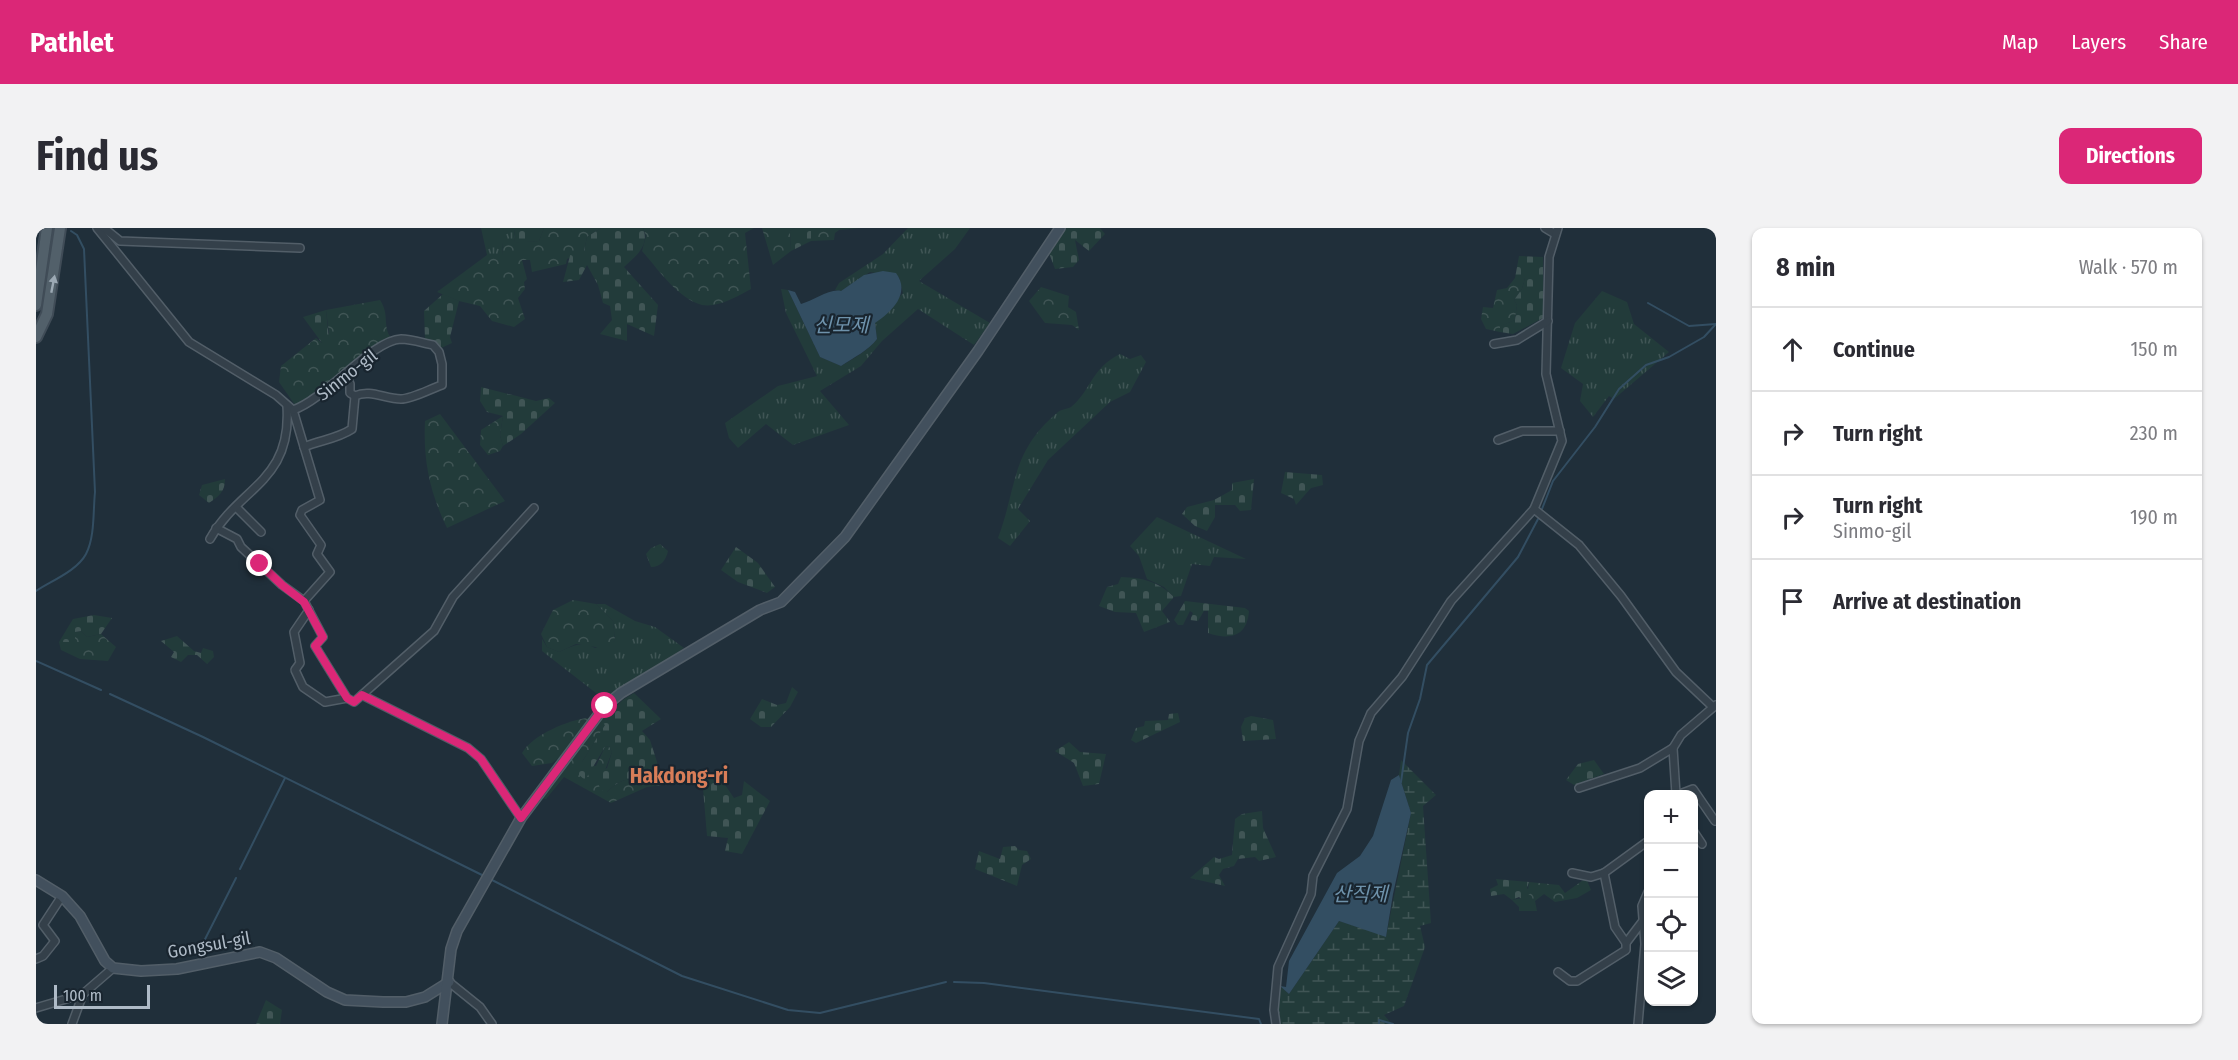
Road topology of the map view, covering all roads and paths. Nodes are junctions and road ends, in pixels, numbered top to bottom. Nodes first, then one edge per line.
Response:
1 (48, 228) edge
2 (60, 228) edge
3 (97, 228) edge
4 (104, 228) edge
5 (1060, 228) edge
6 (1545, 228) edge
7 (1557, 231) edge
8 (300, 248) dead end
9 (36, 304) edge
10 (1548, 321) junction
11 (36, 337) edge
12 (1494, 344) dead end
13 (345, 374) junction
14 (355, 396) junction
15 (290, 408) junction
16 (1560, 431) junction
17 (1498, 441) dead end
18 (304, 447) junction
19 (237, 508) junction
20 (534, 508) dead end
21 (1534, 509) junction
22 (216, 528) junction
23 (261, 532) dead end
24 (210, 538) dead end
25 (304, 602) junction
26 (309, 610) junction
27 (362, 695) junction
28 (347, 698) junction
29 (1715, 706) edge
30 (1673, 748) junction
31 (1579, 788) dead end
32 (1677, 790) edge
33 (1698, 796) edge
34 (521, 818) junction
35 (1715, 821) edge
36 (1698, 838) edge
37 (1644, 844) edge
38 (1702, 844) dead end
39 (1572, 873) dead end
40 (1604, 873) junction
41 (36, 880) edge
42 (62, 896) junction
43 (1645, 898) edge
44 (1642, 922) junction
45 (1626, 943) junction
46 (36, 959) edge
47 (113, 968) junction
48 (1558, 972) dead end
49 (449, 982) junction
50 (83, 994) junction
51 (36, 1008) edge
52 (72, 1024) edge
53 (442, 1024) edge
54 (492, 1024) edge
55 (1276, 1024) edge
56 (1638, 1024) edge

1 - 9 main road
11 -> 2 main road
3 - 15 street
4 - 8 street
5 - 34 street
6 - 7 street
7 - 10 street
10 - 12 street
10 - 16 street
13 - 14 street
13 - 14 street, Sinmo-gil
13 - 15 street, Sinmo-gil
14 - 18 street, Sinmo-gil
15 - 18 street
15 - 19 street
16 - 17 street
16 - 21 street
18 - 25 street
19 - 22 street
19 - 23 street
20 - 27 street
21 - 29 street
21 - 55 street
22 - 24 street
22 - 25 street
25 - 26 street
26 - 28 street
26 - 28 street
27 - 28 street
27 - 34 street
29 - 30 street
30 - 31 street
30 - 32 street
33 - 35 street
34 - 49 street
36 - 38 street
37 - 40 street
39 - 40 street
40 - 45 street
41 - 42 street
42 - 46 street
42 - 47 street
43 - 44 street
44 - 45 street
44 - 56 street
45 - 48 street
47 - 49 street, Gongsul-gil
47 - 50 street
49 - 53 street
49 - 54 street
50 - 51 street
50 - 52 street

